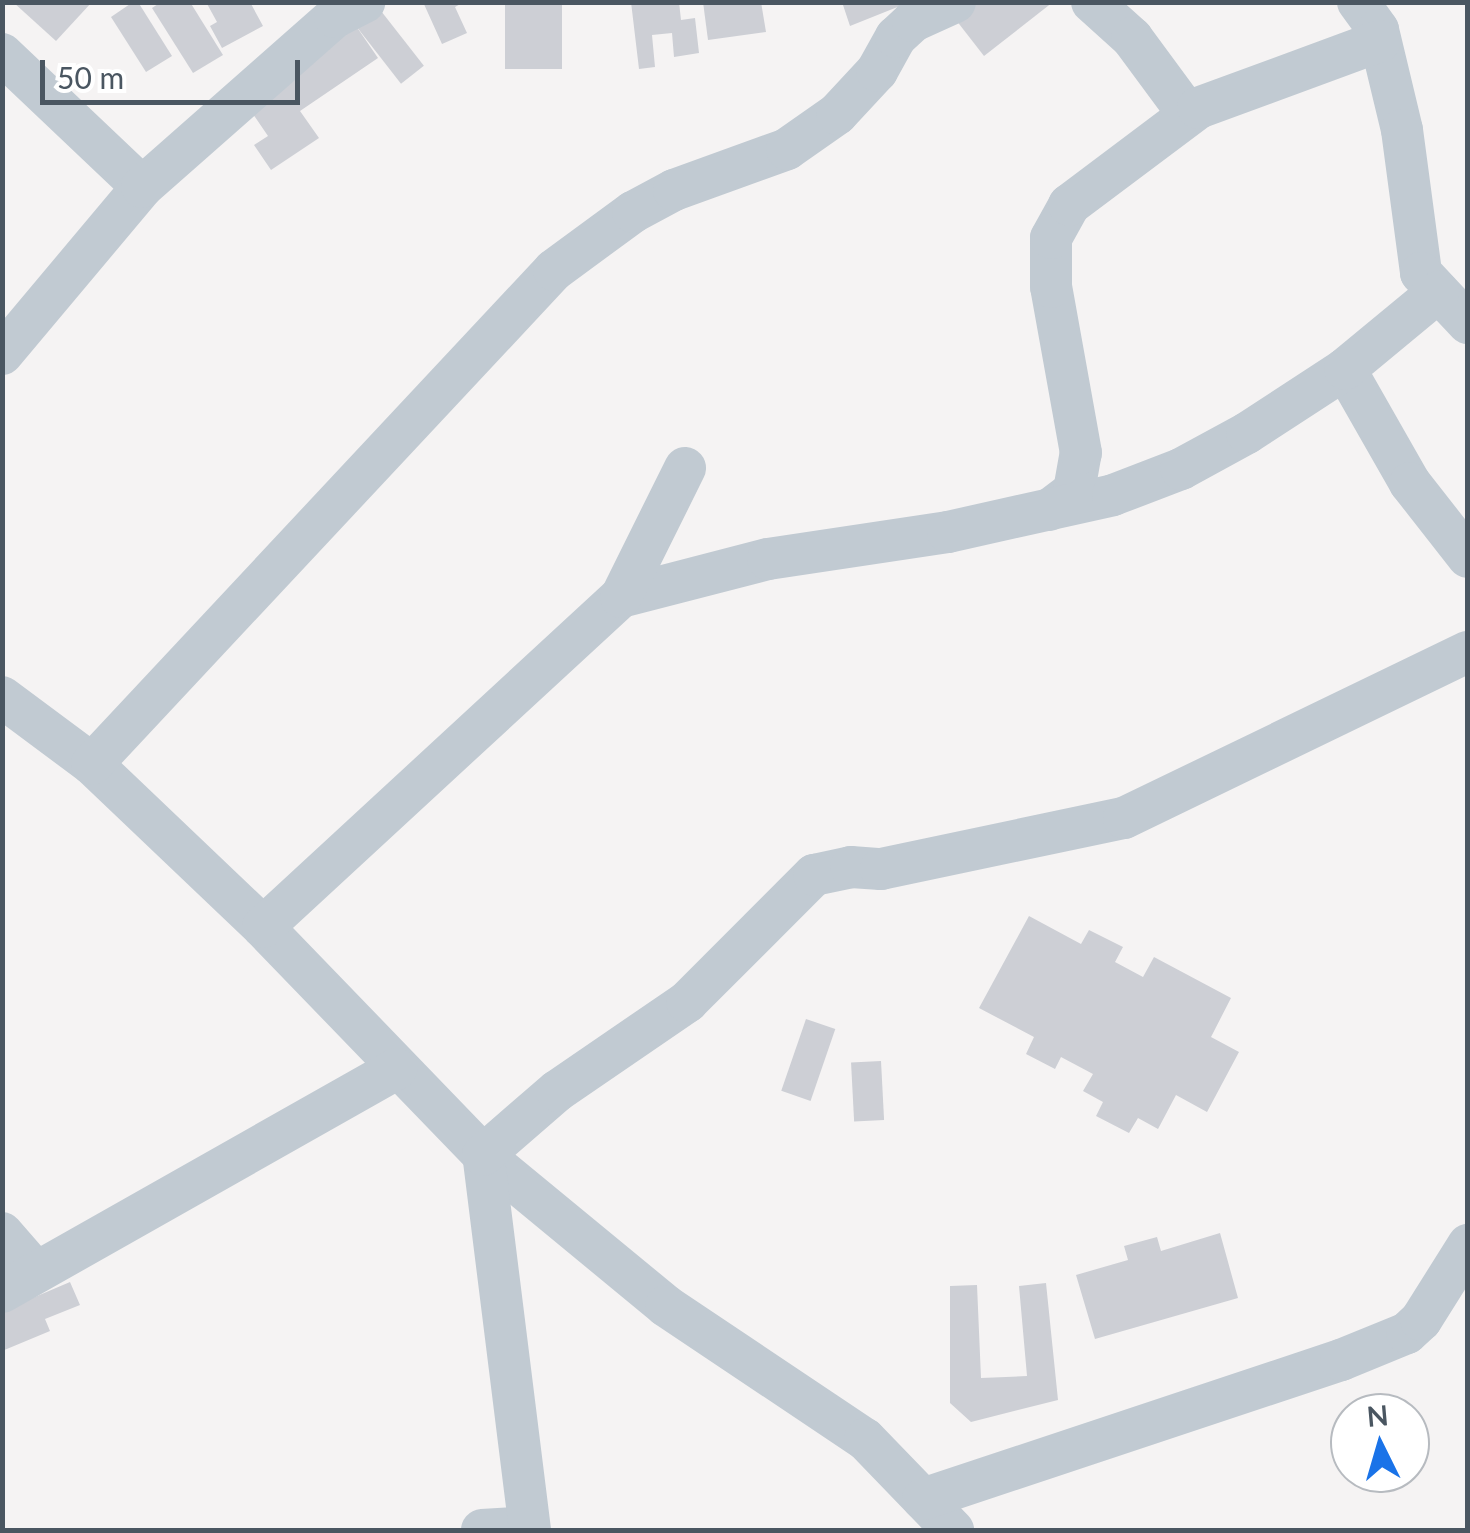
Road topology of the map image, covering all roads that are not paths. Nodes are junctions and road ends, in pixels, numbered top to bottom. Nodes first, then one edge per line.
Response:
1 (364, 2) edge
2 (955, 2) edge
3 (1092, 2) edge
4 (1358, 2) edge
5 (1380, 41) junction
6 (2, 54) edge
7 (1188, 114) junction
8 (142, 187) junction
9 (1438, 292) junction
10 (1468, 323) edge
11 (2, 354) edge
12 (1344, 369) junction
13 (684, 468) dead end
14 (1049, 510) junction
15 (1468, 557) edge
16 (621, 597) junction
17 (1468, 652) edge
18 (2, 697) edge
19 (92, 764) junction
20 (263, 927) junction
21 (396, 1068) junction
22 (483, 1156) junction
23 (2, 1232) edge
24 (1468, 1245) edge
25 (20, 1282) edge
26 (923, 1499) junction
27 (530, 1529) edge
28 (482, 1530) edge
29 (953, 1530) edge

1 - 8 street
2 - 19 street
3 - 7 street
4 - 5 street
5 - 7 street
5 - 9 street
6 - 8 street
7 - 14 street
8 - 11 street
9 - 10 street
9 - 12 street
12 - 14 street
12 - 15 street
13 - 16 street
14 - 16 street
16 - 20 street
17 - 22 street
18 - 19 street
19 - 20 street
20 - 21 street
21 - 22 street
21 - 25 street
22 - 26 street
22 - 27 street
23 - 25 street
24 - 26 street
26 - 29 street
27 - 28 street

